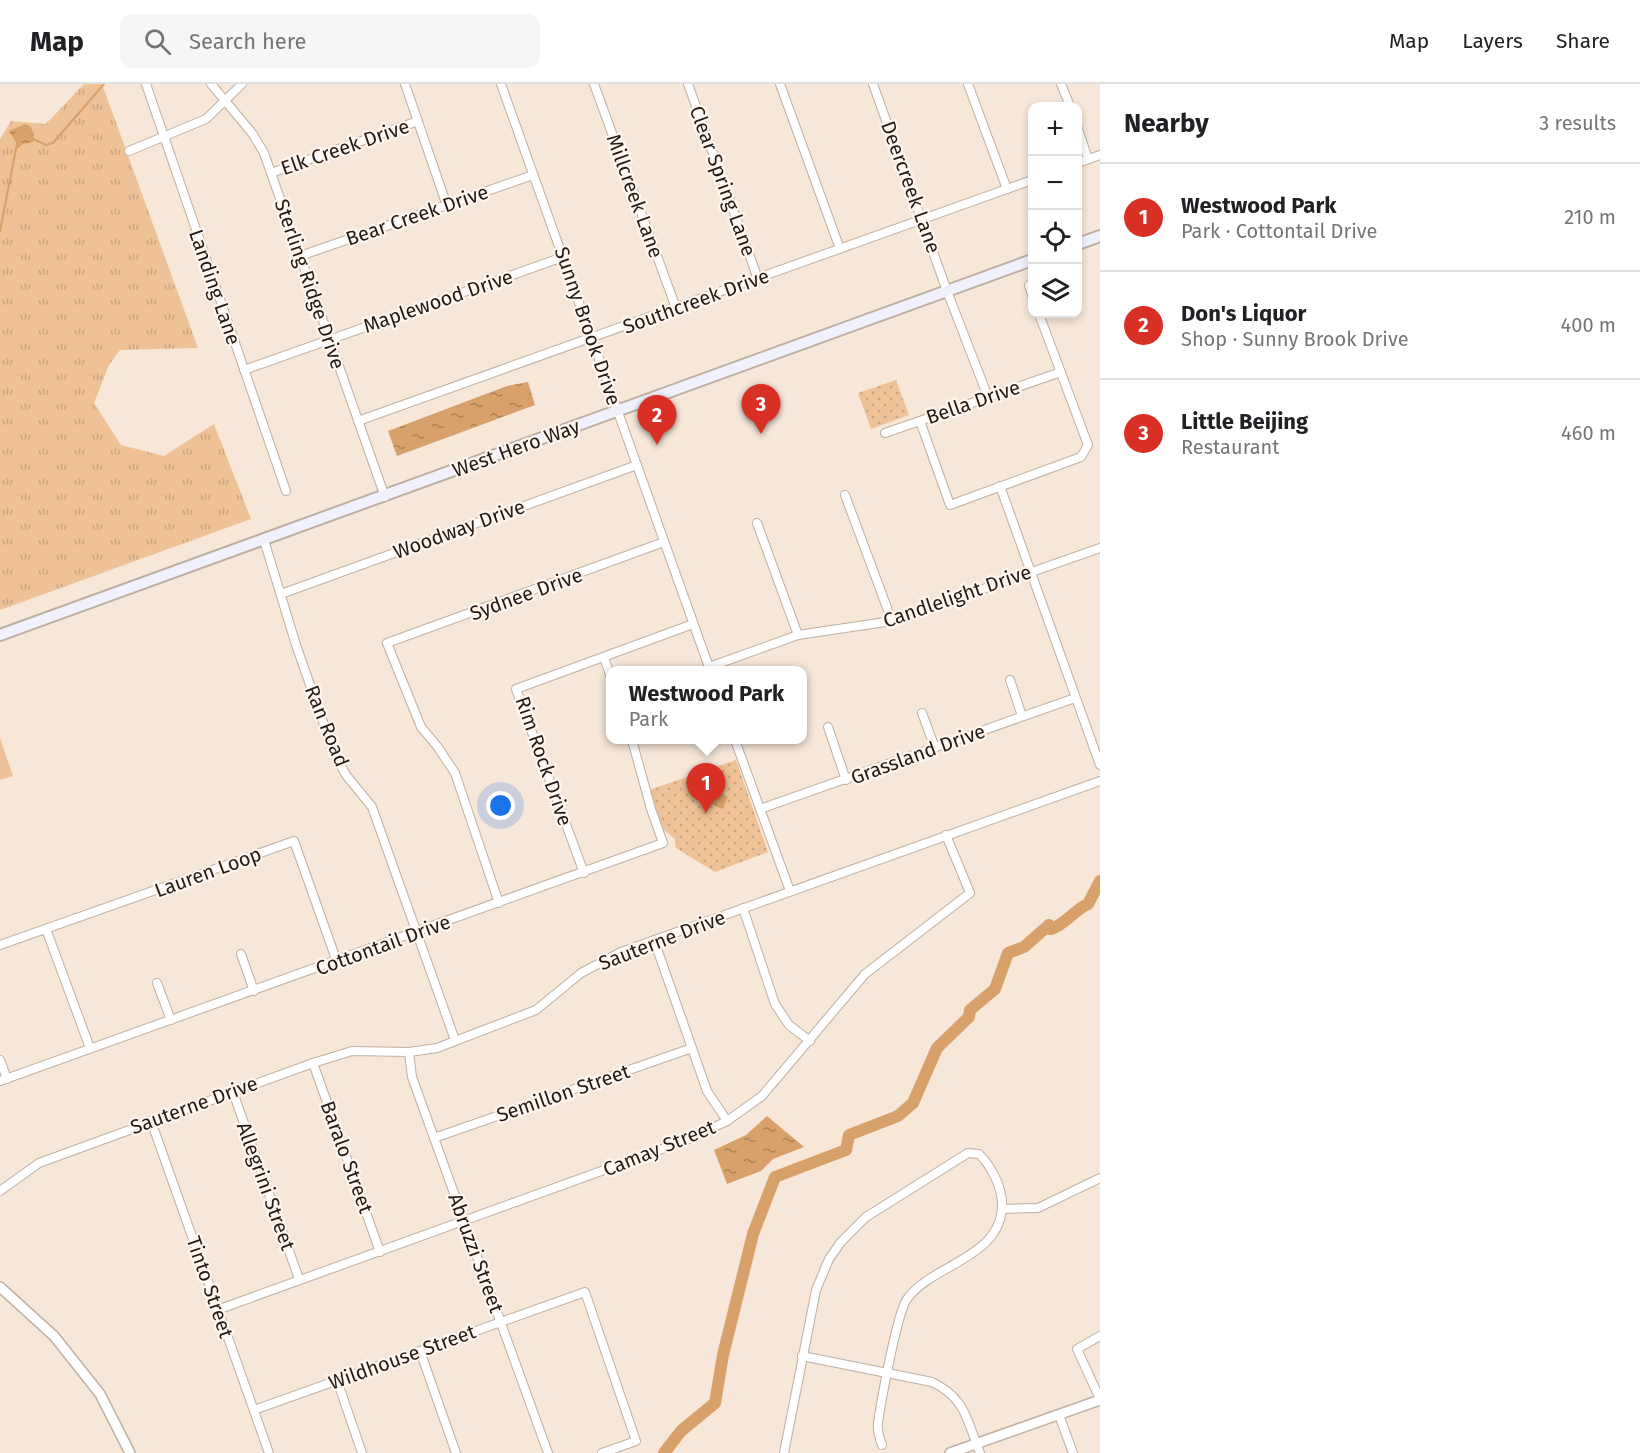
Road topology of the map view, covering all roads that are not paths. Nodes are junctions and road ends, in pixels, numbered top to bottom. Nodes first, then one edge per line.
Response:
1 (146, 84) edge
2 (211, 84) edge
3 (242, 84) edge
4 (405, 84) edge
5 (501, 84) edge
6 (594, 84) edge
7 (688, 84) edge
8 (780, 84) edge
9 (873, 84) edge
10 (968, 84) edge
11 (1061, 84) edge
12 (225, 102) junction
13 (1068, 102) edge
14 (418, 121) junction
15 (163, 138) junction
16 (1082, 143) edge
17 (129, 151) dead end
18 (1100, 155) edge
19 (1088, 159) junction
20 (1082, 161) edge
21 (271, 173) junction
22 (534, 175) junction
23 (1028, 181) edge
24 (1007, 189) junction
25 (446, 203) junction
26 (924, 220) junction
27 (1100, 236) edge
28 (1082, 242) edge
29 (840, 249) junction
30 (300, 256) junction
31 (563, 257) junction
32 (1028, 261) edge
33 (758, 279) junction
34 (947, 291) junction
35 (676, 308) junction
36 (1041, 318) edge
37 (593, 338) junction
38 (329, 340) junction
39 (244, 370) junction
40 (1061, 372) junction
41 (988, 397) junction
42 (618, 411) junction
43 (358, 421) junction
44 (920, 421) junction
45 (885, 433) dead end
46 (637, 465) junction
47 (1000, 486) junction
48 (286, 491) dead end
49 (845, 495) dead end
50 (385, 497) junction
51 (757, 523) dead end
52 (264, 540) junction
53 (664, 542) junction
54 (1100, 548) edge
55 (1030, 571) junction
56 (281, 594) junction
57 (892, 621) junction
58 (693, 624) junction
59 (0, 635) edge
60 (798, 635) junction
61 (604, 657) junction
62 (607, 666) edge
63 (708, 666) edge
64 (717, 666) edge
65 (1010, 680) dead end
66 (1076, 698) junction
67 (922, 713) dead end
68 (1023, 716) junction
69 (828, 728) dead end
70 (633, 744) edge
71 (736, 744) edge
72 (935, 748) junction
73 (1100, 765) edge
74 (846, 780) junction
75 (1100, 781) edge
76 (760, 809) junction
77 (946, 835) junction
78 (584, 873) junction
79 (790, 891) junction
80 (499, 903) junction
81 (743, 908) junction
82 (46, 929) junction
83 (417, 933) junction
84 (654, 940) junction
85 (0, 945) edge
86 (241, 954) dead end
87 (337, 962) junction
88 (157, 983) dead end
89 (254, 991) junction
90 (171, 1020) junction
91 (456, 1040) junction
92 (810, 1041) junction
93 (90, 1048) junction
94 (692, 1048) junction
95 (409, 1052) junction
96 (0, 1060) edge
97 (313, 1063) junction
98 (3, 1080) edge
99 (233, 1092) junction
100 (726, 1120) junction
101 (152, 1121) junction
102 (434, 1138) junction
103 (1100, 1178) edge
104 (0, 1191) edge
105 (1002, 1209) junction
106 (465, 1221) junction
107 (380, 1252) junction
108 (299, 1279) junction
109 (0, 1287) edge
110 (218, 1310) junction
111 (501, 1322) junction
112 (1100, 1336) edge
113 (420, 1351) junction
114 (802, 1356) junction
115 (889, 1374) junction
116 (337, 1380) junction
117 (1100, 1400) edge
118 (254, 1410) junction
119 (1059, 1415) junction
120 (882, 1445) dead end
121 (978, 1449) edge
122 (130, 1453) edge
123 (269, 1453) edge
124 (362, 1453) edge
125 (456, 1453) edge
126 (548, 1453) edge
127 (602, 1453) edge
128 (784, 1453) edge
129 (950, 1453) edge
130 (1073, 1453) edge

1 - 15 street, Landing Lane
2 - 12 street, Sterling Ridge Drive
3 - 12 street
4 - 14 street
5 - 22 street, Sunny Brook Drive
6 - 35 street, Millcreek Lane
7 - 33 street, Clear Spring Lane
8 - 29 street
9 - 26 street, Deercreek Lane
10 - 24 street
11 - 13 street
12 - 15 street
12 - 21 street, Sterling Ridge Drive
14 - 21 street, Elk Creek Drive
14 - 25 street
15 - 17 street
15 - 39 street, Landing Lane
16 - 19 street
18 - 19 street
19 - 20 street
21 - 30 street, Sterling Ridge Drive
22 - 25 street, Bear Creek Drive
22 - 31 street, Sunny Brook Drive
23 - 24 street, Southcreek Drive
24 - 26 street, Southcreek Drive
25 - 30 street, Bear Creek Drive
26 - 29 street, Southcreek Drive
26 - 34 street, Deercreek Lane
27 - 28 main road
29 - 33 street, Southcreek Drive
30 - 38 street, Sterling Ridge Drive
31 - 37 street, Sunny Brook Drive
31 - 38 street, Maplewood Drive
32 - 34 main road, West Hero Way
33 - 35 street, Southcreek Drive
34 - 41 street, Deercreek Lane
34 - 42 main road, West Hero Way
35 - 37 street, Southcreek Drive
36 - 40 street
37 - 42 street, Sunny Brook Drive
37 - 43 street, Southcreek Drive
38 - 39 street, Maplewood Drive
38 - 43 street, Sterling Ridge Drive
39 - 48 street, Landing Lane
40 - 41 street, Bella Drive
40 - 47 street
41 - 44 street, Bella Drive
42 - 46 street, Sunny Brook Drive
42 - 50 main road, West Hero Way
43 - 50 street, Sterling Ridge Drive
44 - 45 street, Bella Drive
44 - 47 street
46 - 53 street, Sunny Brook Drive
46 - 56 street, Woodway Drive
47 - 55 street
49 - 57 street
50 - 52 main road, West Hero Way
51 - 60 street
52 - 56 street, Ran Road
52 - 59 main road, West Hero Way
53 - 58 street, Sunny Brook Drive
53 - 80 street, Sydnee Drive
54 - 55 street, Candlelight Drive
55 - 57 street, Candlelight Drive
55 - 66 street
56 - 83 street, Ran Road
57 - 60 street, Candlelight Drive
58 - 61 street, Rim Rock Drive
58 - 63 street, Sunny Brook Drive
60 - 64 street, Candlelight Drive
61 - 62 street
61 - 78 street, Rim Rock Drive
65 - 68 street
66 - 68 street, Grassland Drive
66 - 73 street
67 - 72 street
68 - 72 street, Grassland Drive
69 - 74 street
70 - 78 street, Cottontail Drive
71 - 76 street
72 - 74 street, Grassland Drive
74 - 76 street, Grassland Drive
75 - 77 street, Sauterne Drive
76 - 79 street
77 - 79 street, Sauterne Drive
77 - 92 street, Camay Street
78 - 80 street, Cottontail Drive
79 - 81 street, Sauterne Drive
80 - 83 street, Cottontail Drive
81 - 84 street, Sauterne Drive
81 - 92 street
82 - 85 street, Lauren Loop
82 - 87 street, Lauren Loop
82 - 93 street
83 - 87 street, Cottontail Drive
83 - 91 street, Ran Road
84 - 91 street, Sauterne Drive
84 - 94 street
86 - 89 street
87 - 89 street, Cottontail Drive
88 - 90 street
89 - 90 street, Cottontail Drive
90 - 93 street, Cottontail Drive
91 - 95 street, Sauterne Drive
92 - 100 street, Camay Street
93 - 98 street, Cottontail Drive
94 - 100 street
94 - 102 street, Semillon Street
95 - 97 street, Sauterne Drive
95 - 102 street, Abruzzi Street
96 - 98 street
97 - 99 street, Sauterne Drive
97 - 107 street, Baralo Street
99 - 101 street, Sauterne Drive
99 - 108 street, Allegrini Street
100 - 106 street, Camay Street
101 - 104 street, Sauterne Drive
101 - 110 street, Tinto Street
102 - 106 street, Abruzzi Street
103 - 105 street
105 - 114 street
105 - 115 street
106 - 107 street, Camay Street
106 - 111 street, Abruzzi Street
107 - 108 street, Camay Street
108 - 110 street, Camay Street
109 - 122 street
110 - 118 street, Tinto Street
111 - 113 street, Wildhouse Street
111 - 126 street, Abruzzi Street
111 - 127 street, Wildhouse Street
112 - 117 street
113 - 116 street, Wildhouse Street
113 - 125 street
114 - 115 street
114 - 128 street
115 - 120 street
115 - 121 street
116 - 118 street, Wildhouse Street
116 - 124 street
117 - 119 street
118 - 123 street, Tinto Street
119 - 121 street
119 - 130 street
121 - 129 street

